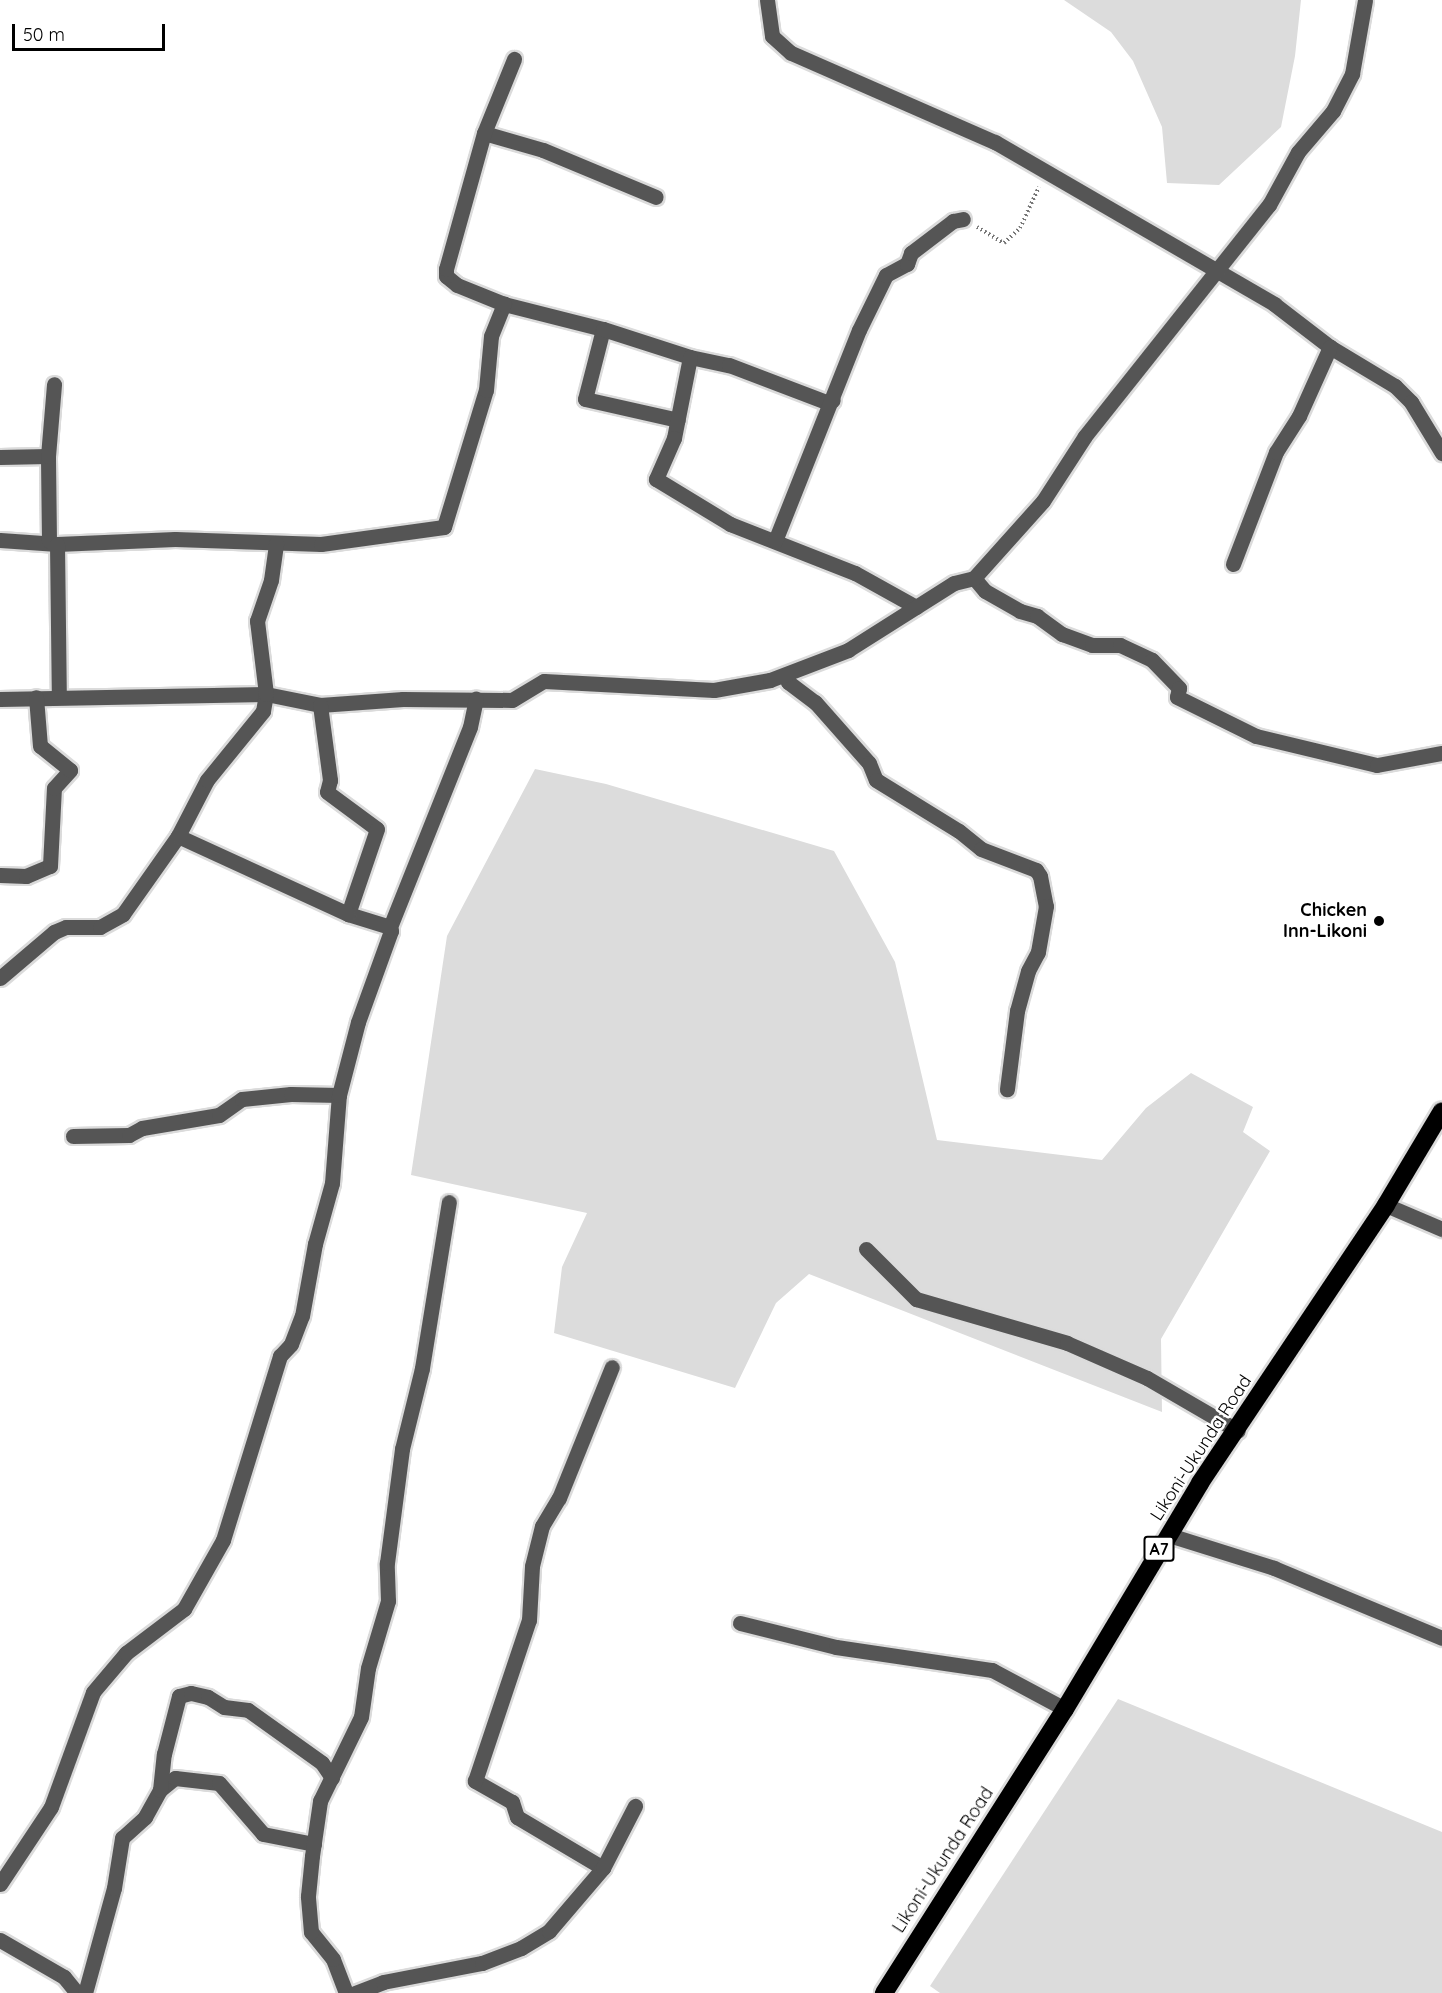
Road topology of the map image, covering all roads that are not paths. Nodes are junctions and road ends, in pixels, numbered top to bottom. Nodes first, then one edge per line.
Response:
1 (767, 0) edge
2 (1365, 0) edge
3 (514, 58) dead end
4 (484, 133) junction
5 (656, 197) dead end
6 (963, 219) road end
7 (1214, 272) junction
8 (504, 303) junction
9 (603, 329) junction
10 (1330, 347) junction
11 (690, 357) junction
12 (54, 384) dead end
13 (833, 400) junction
14 (678, 420) junction
15 (1442, 453) edge
16 (48, 456) junction
17 (0, 457) edge
18 (0, 540) edge
19 (775, 541) junction
20 (53, 542) junction
21 (276, 543) junction
22 (1233, 564) dead end
23 (974, 578) junction
24 (916, 607) junction
25 (787, 675) junction
26 (266, 694) junction
27 (59, 697) junction
28 (36, 698) junction
29 (0, 699) edge
30 (476, 699) junction
31 (320, 705) junction
32 (1442, 753) edge
33 (178, 836) junction
34 (0, 875) edge
35 (348, 914) junction
36 (390, 927) junction
37 (0, 978) edge
38 (1007, 1089) dead end
39 (339, 1095) junction
40 (1442, 1110) edge
41 (73, 1136) dead end
42 (449, 1202) dead end
43 (1386, 1205) junction
44 (1442, 1229) edge
45 (866, 1249) dead end
46 (612, 1368) dead end
47 (1238, 1431) junction
48 (1169, 1535) junction
49 (740, 1623) dead end
50 (1442, 1638) edge
51 (1065, 1709) junction
52 (332, 1778) junction
53 (160, 1790) junction
54 (635, 1806) dead end
55 (314, 1844) junction
56 (603, 1868) junction
57 (0, 1884) edge
58 (0, 1940) edge
59 (77, 1993) edge
60 (85, 1993) edge
61 (346, 1993) edge
62 (355, 1993) edge
63 (884, 1993) edge

1 - 7 street
2 - 7 street
3 - 4 street
4 - 5 street
4 - 8 street
6 - 13 street
7 - 10 street
7 - 23 street
8 - 9 street
8 - 21 street
9 - 11 street
9 - 14 street
10 - 15 street
10 - 22 street
11 - 13 street
11 - 14 street
12 - 16 street
13 - 19 street
14 - 19 street
16 - 17 street
16 - 20 street
18 - 20 street
19 - 24 street
20 - 21 street
20 - 27 street
21 - 26 street
23 - 24 street
23 - 32 street
24 - 25 street
25 - 30 street
25 - 38 street
26 - 27 street
26 - 31 street
26 - 33 street
27 - 28 street
28 - 29 street
28 - 34 street
30 - 31 street
30 - 36 street
31 - 35 street
33 - 35 street
33 - 37 street
35 - 36 street
36 - 39 street
39 - 41 street
39 - 57 street
40 - 43 highway, Likoni-Ukunda Road / A7
42 - 52 street
43 - 44 street
43 - 47 highway, Likoni-Ukunda Road / A7
45 - 47 street
46 - 56 street
47 - 48 highway, Likoni-Ukunda Road / A7
48 - 50 street
48 - 51 highway, Likoni-Ukunda Road / A7
49 - 51 street
51 - 63 highway, Likoni-Ukunda Road / A7
52 - 53 street
52 - 55 street
53 - 55 street
53 - 60 street
54 - 56 street
55 - 61 street
56 - 62 street
58 - 59 street

